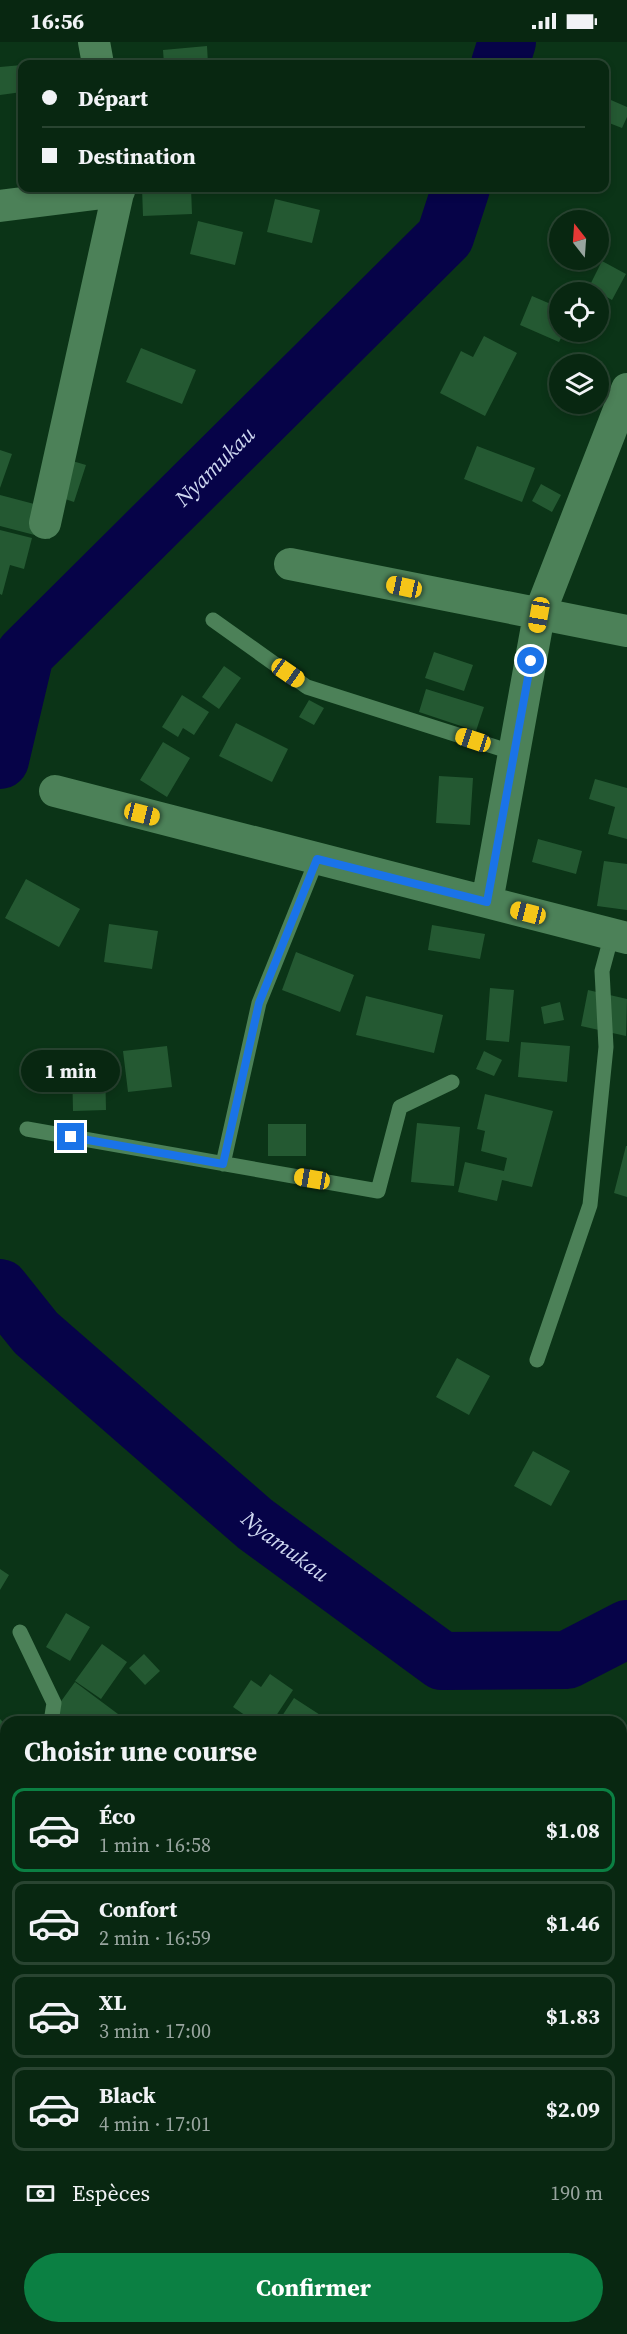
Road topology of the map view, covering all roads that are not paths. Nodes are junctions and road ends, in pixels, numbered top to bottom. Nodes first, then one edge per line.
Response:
1 (94, 42) edge
2 (97, 60) edge
3 (98, 192) edge
4 (118, 192) edge
5 (0, 206) edge
6 (627, 389) edge
7 (619, 431) edge
8 (45, 524) dead end
9 (291, 564) dead end
10 (539, 615) junction
11 (213, 620) dead end
12 (627, 631) edge
13 (514, 753) junction
14 (55, 791) dead end
15 (317, 859) junction
16 (487, 902) junction
17 (619, 936) edge
18 (452, 1082) dead end
19 (27, 1130) dead end
20 (223, 1164) junction
21 (537, 1360) dead end
22 (20, 1632) dead end
23 (52, 1716) edge

1 - 2 street
3 - 5 street
4 - 8 street
6 - 7 street
7 - 10 street
9 - 10 street
10 - 12 street
10 - 13 street
11 - 13 lane
13 - 16 street
14 - 15 street
15 - 16 street
15 - 20 lane
16 - 17 street
17 - 21 lane
18 - 20 lane
19 - 20 lane
22 - 23 lane

